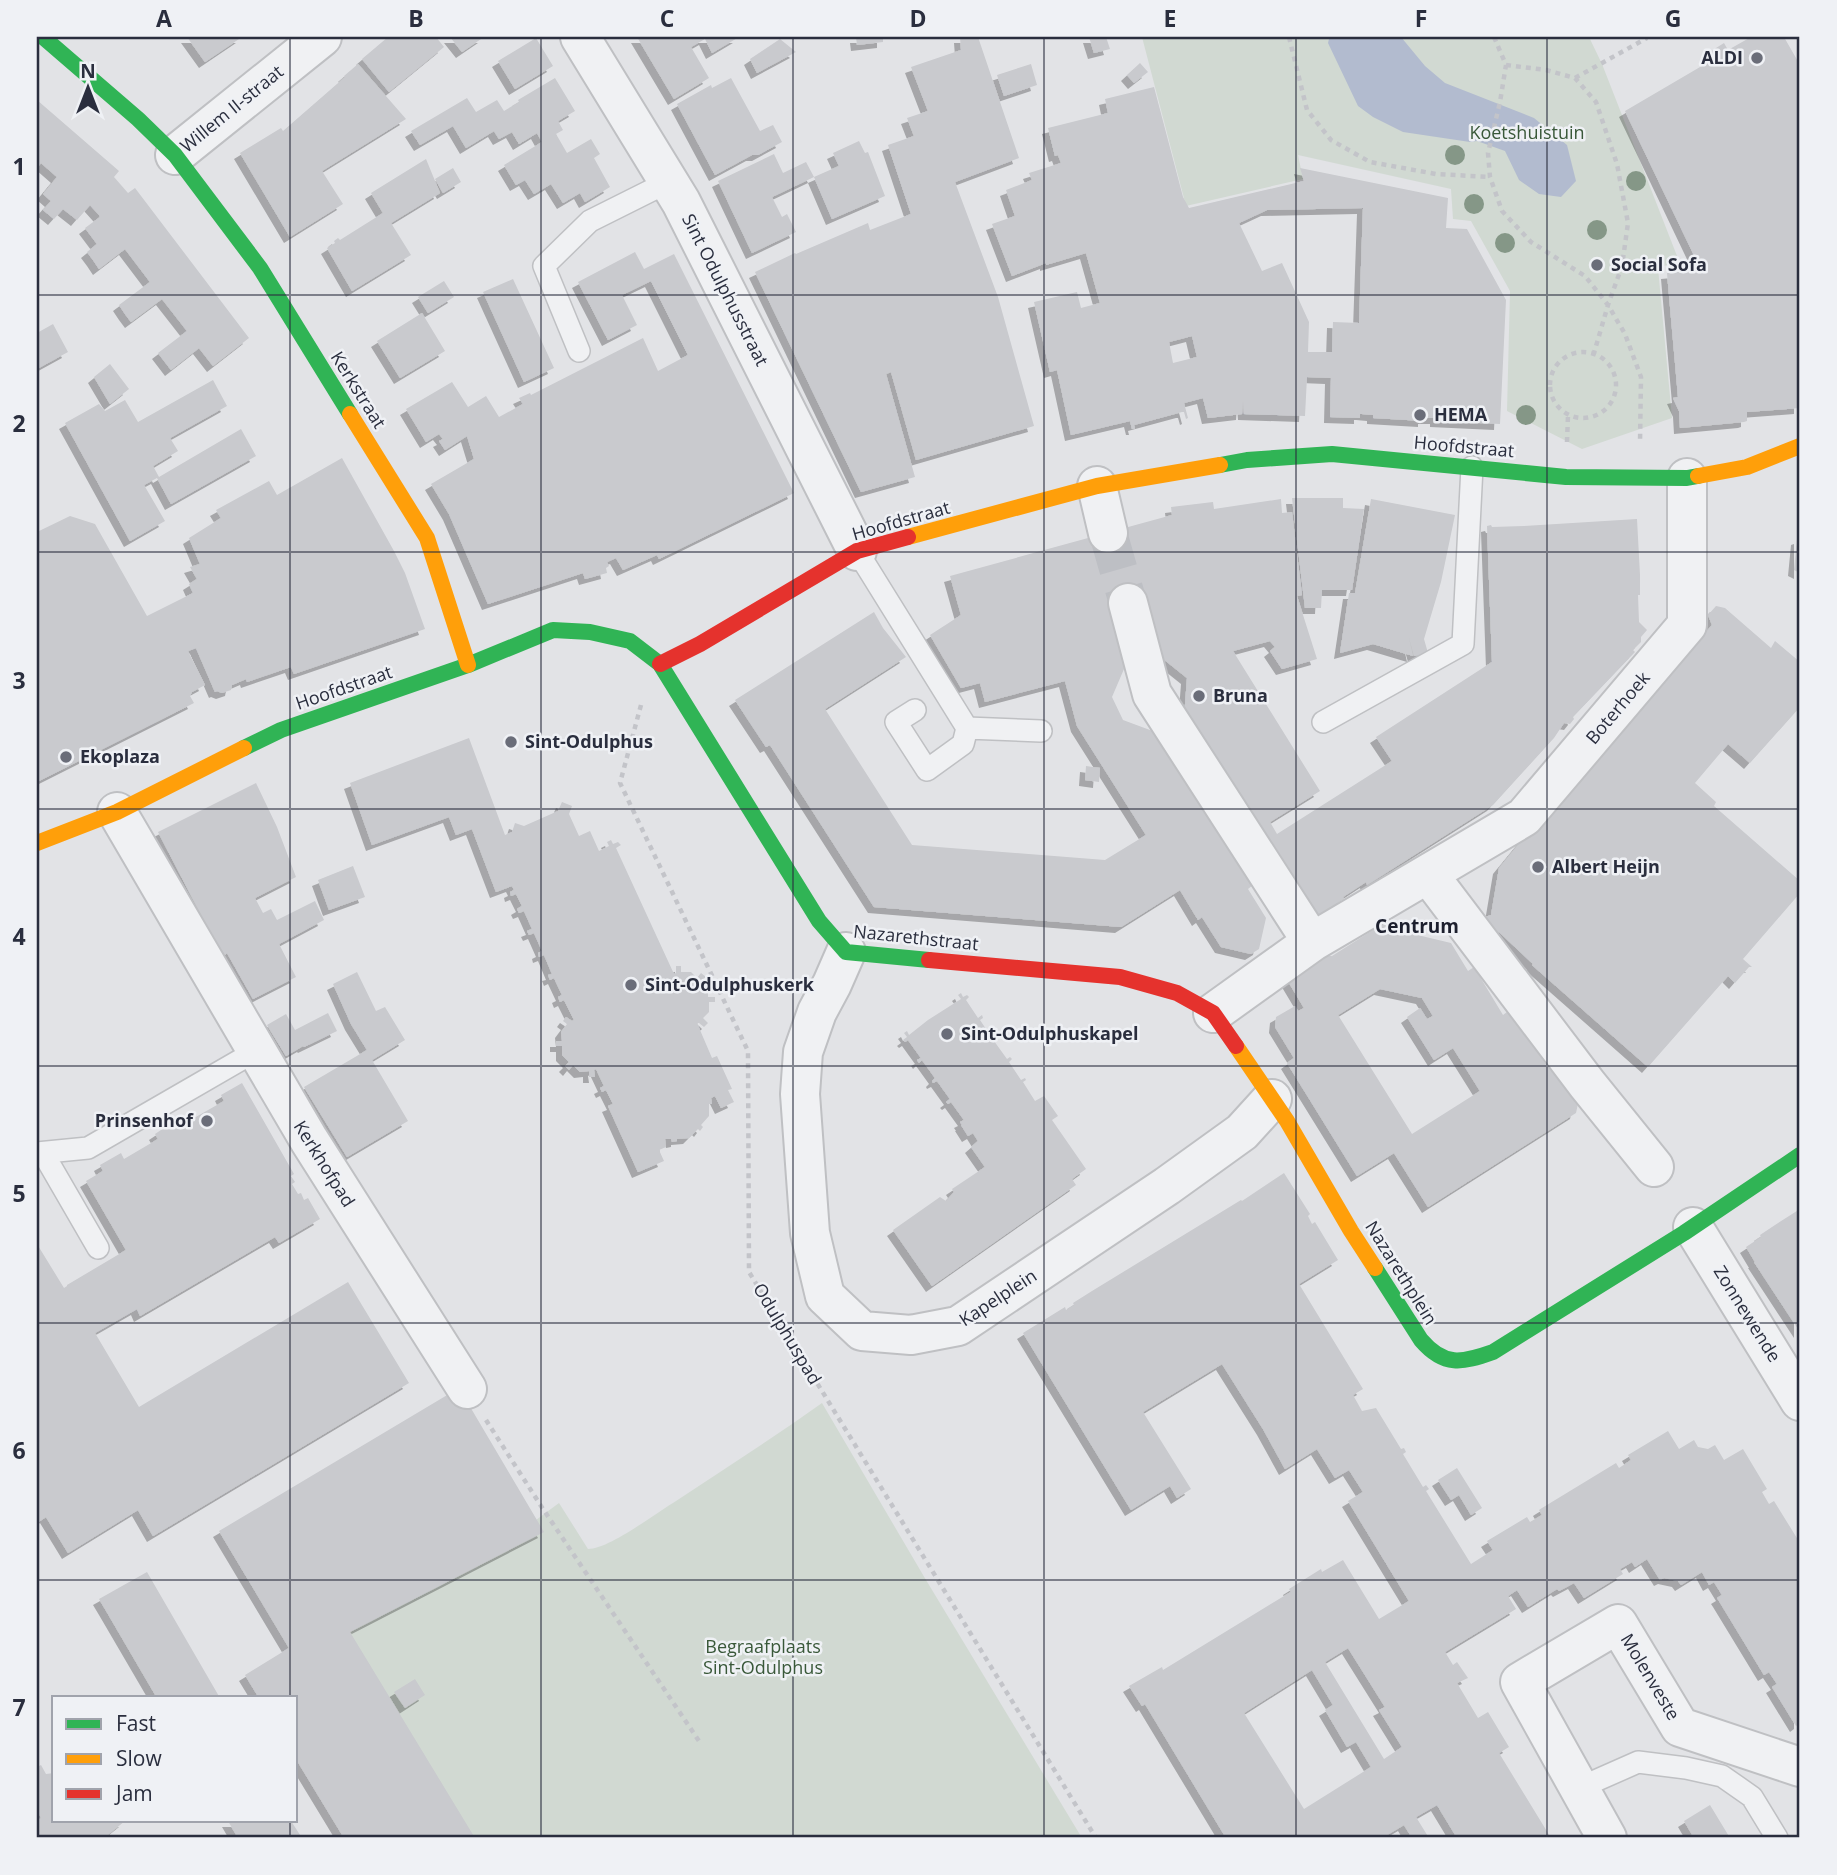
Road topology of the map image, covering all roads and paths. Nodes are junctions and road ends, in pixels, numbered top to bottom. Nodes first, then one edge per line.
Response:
1 (43, 37) edge
2 (322, 37) edge
3 (580, 37) edge
4 (1289, 37) edge
5 (1494, 37) edge
6 (1647, 38) edge
7 (1506, 65) junction
8 (1575, 78) junction
9 (174, 155) junction
10 (1490, 177) junction
11 (668, 182) junction
12 (1608, 304) junction
13 (579, 351) dead end
14 (1594, 353) junction
15 (1800, 446) edge
16 (1472, 467) junction
17 (1637, 478) junction
18 (1687, 478) junction
19 (1097, 486) junction
20 (1108, 533) tunnel mouth
21 (857, 551) junction
22 (1128, 603) tunnel mouth
23 (660, 664) junction
24 (468, 665) junction
25 (915, 710) dead end
26 (1323, 722) dead end
27 (967, 728) junction
28 (1041, 731) dead end
29 (117, 813) junction
30 (37, 844) edge
31 (1428, 874) junction
32 (1312, 942) junction
33 (846, 952) junction
34 (1213, 1013) junction
35 (256, 1051) junction
36 (1272, 1099) junction
37 (40, 1153) edge
38 (1800, 1155) edge
39 (1654, 1167) dead end
40 (1693, 1227) junction
41 (98, 1248) dead end
42 (467, 1390) joint
43 (1800, 1401) edge
44 (701, 1744) dead end
45 (1800, 1768) edge
46 (1595, 1781) dead end
47 (1096, 1838) edge
48 (1607, 1838) edge
49 (1777, 1838) edge

1 - 9 street, Kerkstraat
2 - 9 street, Willem II-straat
3 - 11 street, Sint Odulphusstraat
4 - 10 path
5 - 7 path
6 - 8 path
7 - 8 path
7 - 10 path
8 - 12 path
9 - 24 street, Kerkstraat
10 - 12 path
11 - 13 lane
11 - 21 street, Sint Odulphusstraat
12 - 14 path
12 - 17 path
14 - 14 path
15 - 18 street, Hoofdstraat
16 - 17 street, Hoofdstraat
16 - 19 street, Hoofdstraat
16 - 26 lane
17 - 18 street, Hoofdstraat
18 - 31 street, Boterhoek
19 - 20 street
19 - 21 street, Hoofdstraat
21 - 23 street, Hoofdstraat
21 - 27 lane
22 - 32 street
23 - 24 street, Hoofdstraat
23 - 33 street, Nazarethstraat
23 - 47 path, Odulphuspad
24 - 29 street, Hoofdstraat
25 - 27 lane
27 - 28 lane
29 - 30 street, Hoofdstraat
29 - 35 street, Kerkhofpad
31 - 32 street, Boterhoek
31 - 39 street
32 - 34 street, Boterhoek
33 - 34 street, Nazarethstraat
33 - 36 street, Kapelplein
34 - 36 street, Nazarethstraat
35 - 37 lane
35 - 42 street, Kerkhofpad
36 - 40 street, Nazarethplein
37 - 41 lane
38 - 40 street, Nazarethplein
40 - 43 street, Zonnewende
42 - 44 path
45 - 48 street, Molenveste
46 - 49 lane

